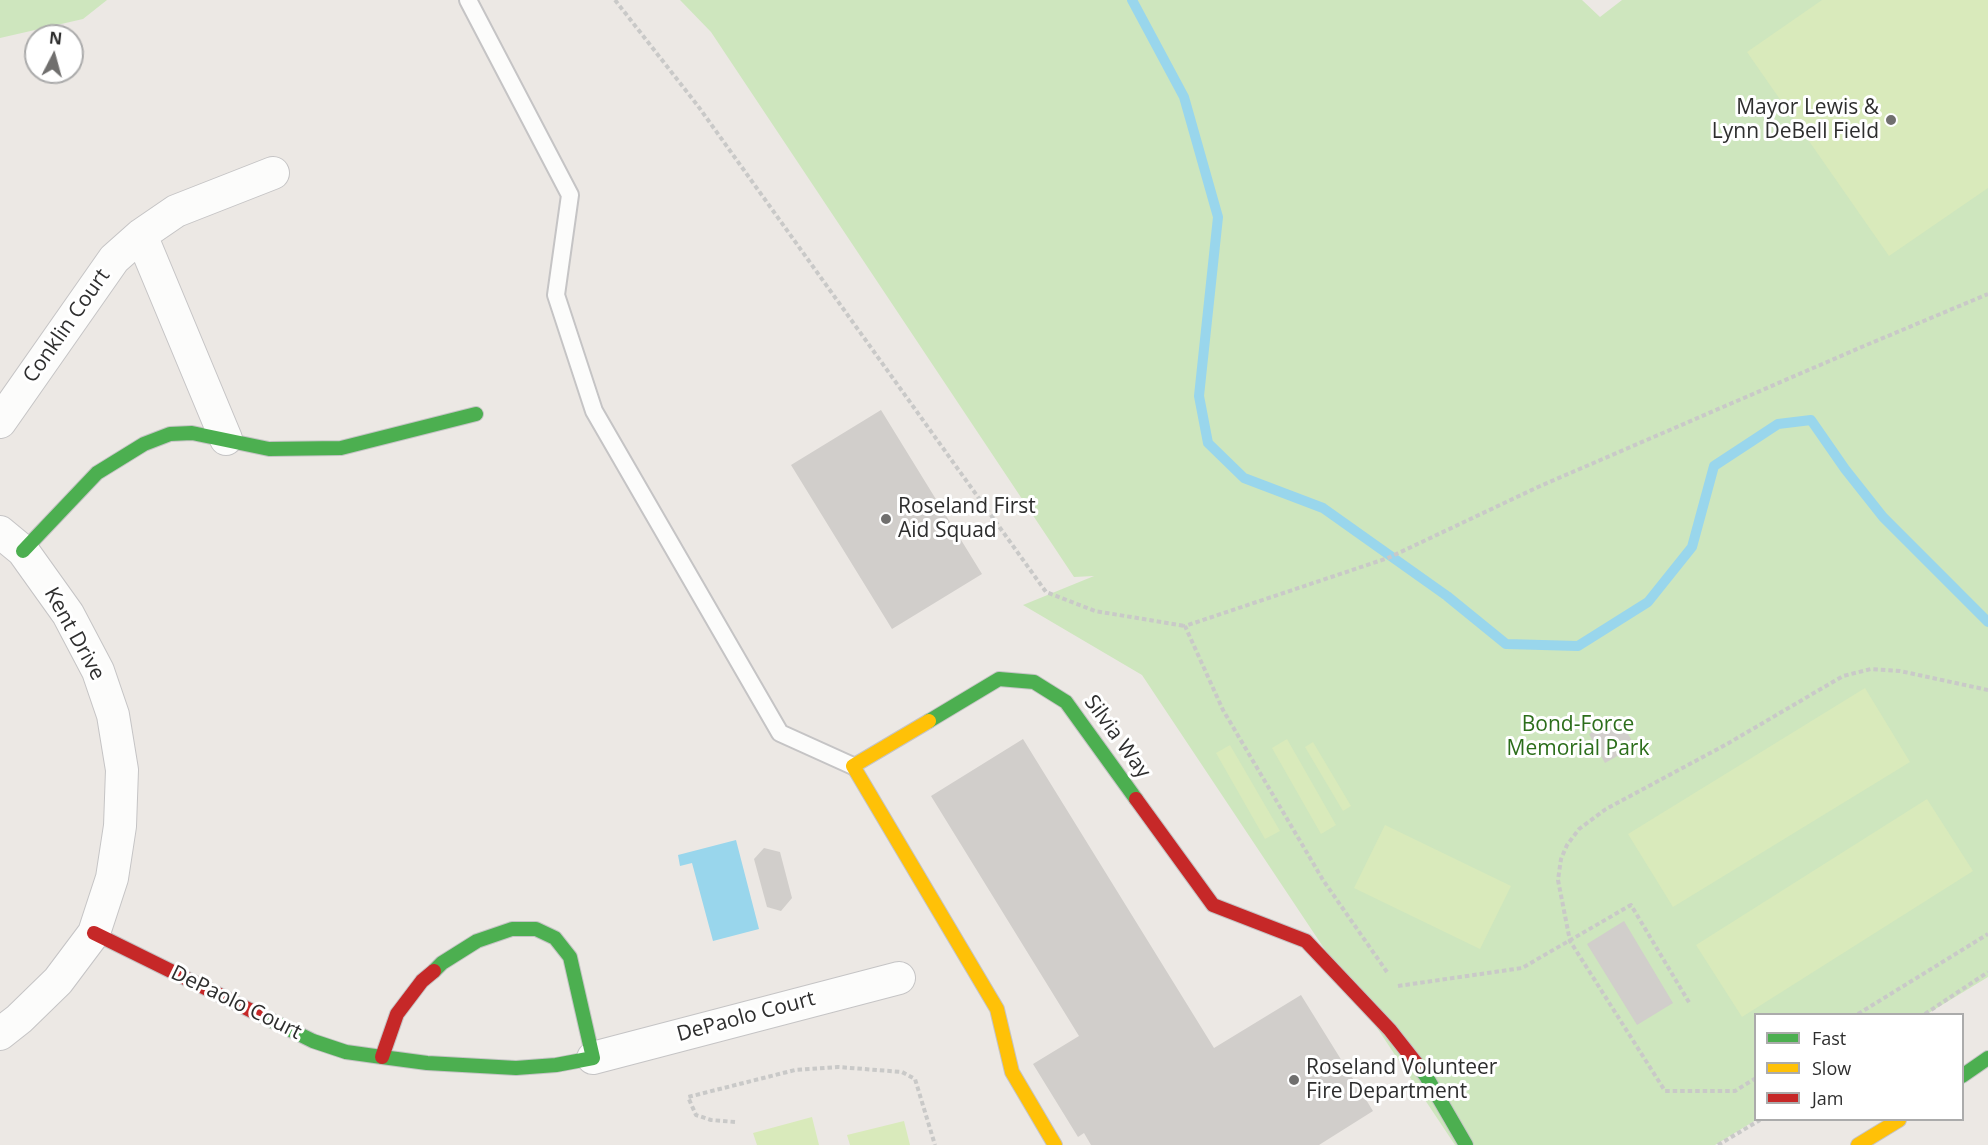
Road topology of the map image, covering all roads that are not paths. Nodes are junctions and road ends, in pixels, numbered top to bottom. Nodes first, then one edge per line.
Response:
1 (468, 0) edge
2 (273, 173) dead end
3 (141, 235) junction
4 (476, 414) dead end
5 (0, 422) edge
6 (226, 439) junction
7 (11, 542) edge
8 (853, 766) junction
9 (94, 933) junction
10 (898, 978) dead end
11 (0, 1034) edge
12 (382, 1057) junction
13 (593, 1058) junction
14 (1988, 1058) edge
15 (1964, 1075) edge
16 (1896, 1121) edge
17 (1055, 1145) edge
18 (1466, 1145) edge
19 (1858, 1145) edge

1 - 8 lane
2 - 3 street, Conklin Court
3 - 5 street, Conklin Court
3 - 6 street
4 - 6 street
6 - 7 street
7 - 9 street, Kent Drive
8 - 17 street
8 - 18 street, Silvia Way
9 - 11 street, Kent Drive
9 - 12 street, DePaolo Court
10 - 13 street, DePaolo Court
12 - 13 street, DePaolo Court
12 - 13 street
14 - 15 street
16 - 19 street

